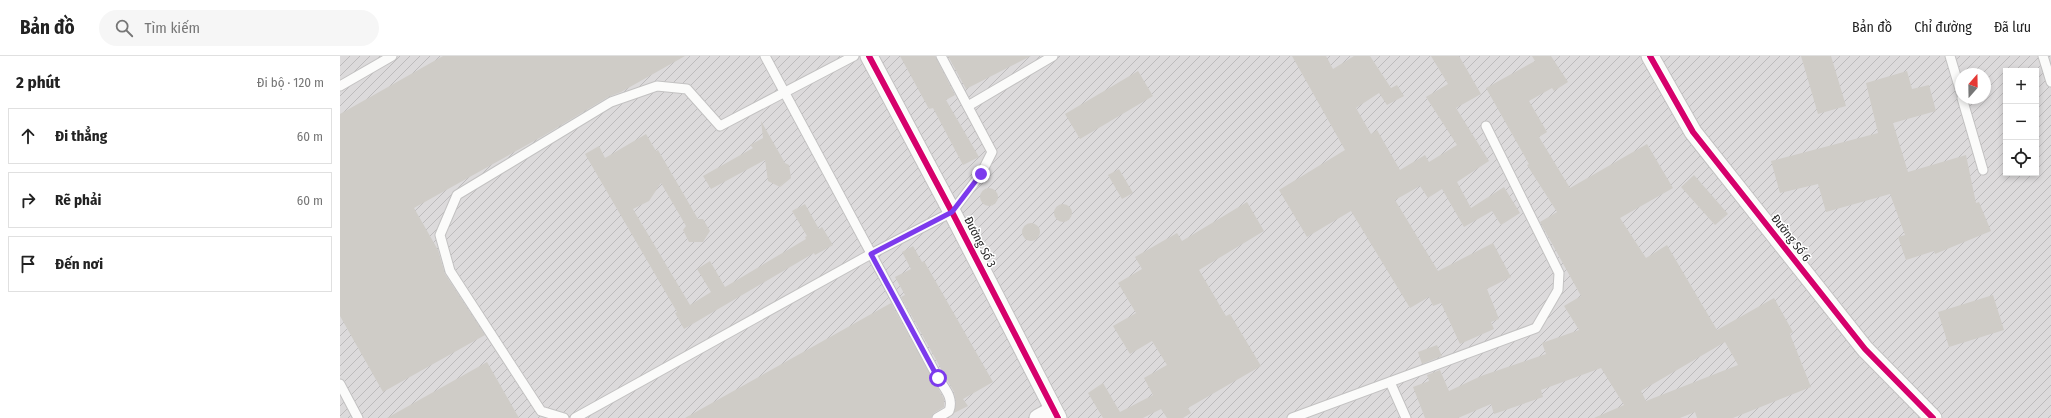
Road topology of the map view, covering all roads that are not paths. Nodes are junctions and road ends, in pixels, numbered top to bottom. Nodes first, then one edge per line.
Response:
1 (392, 56) edge
2 (766, 56) edge
3 (854, 56) edge
4 (869, 56) edge
5 (941, 56) edge
6 (1053, 56) edge
7 (1650, 56) edge
8 (1950, 56) edge
9 (2043, 56) edge
10 (1955, 73) edge
11 (2051, 82) edge
12 (340, 86) edge
13 (785, 91) junction
14 (1964, 104) edge
15 (968, 106) junction
16 (1486, 126) dead end
17 (1983, 170) dead end
18 (952, 212) junction
19 (871, 254) junction
20 (1390, 382) junction
21 (340, 384) edge
22 (1055, 414) edge
23 (358, 418) edge
24 (564, 418) edge
25 (575, 418) edge
26 (937, 418) edge
27 (1038, 418) edge
28 (1292, 418) edge
29 (1406, 418) edge
30 (1934, 418) edge

1 - 12 lane
2 - 13 lane
3 - 13 lane
4 - 18 street, Đường Số 3
5 - 15 lane
6 - 15 lane
7 - 30 street, Đường Số 6
8 - 10 lane
9 - 11 lane
13 - 19 lane
13 - 24 lane
14 - 17 lane
15 - 18 lane
16 - 20 lane
18 - 19 lane
18 - 22 street, Đường Số 3
19 - 25 lane
19 - 26 lane
20 - 28 lane
20 - 29 lane
21 - 23 lane
22 - 27 street

